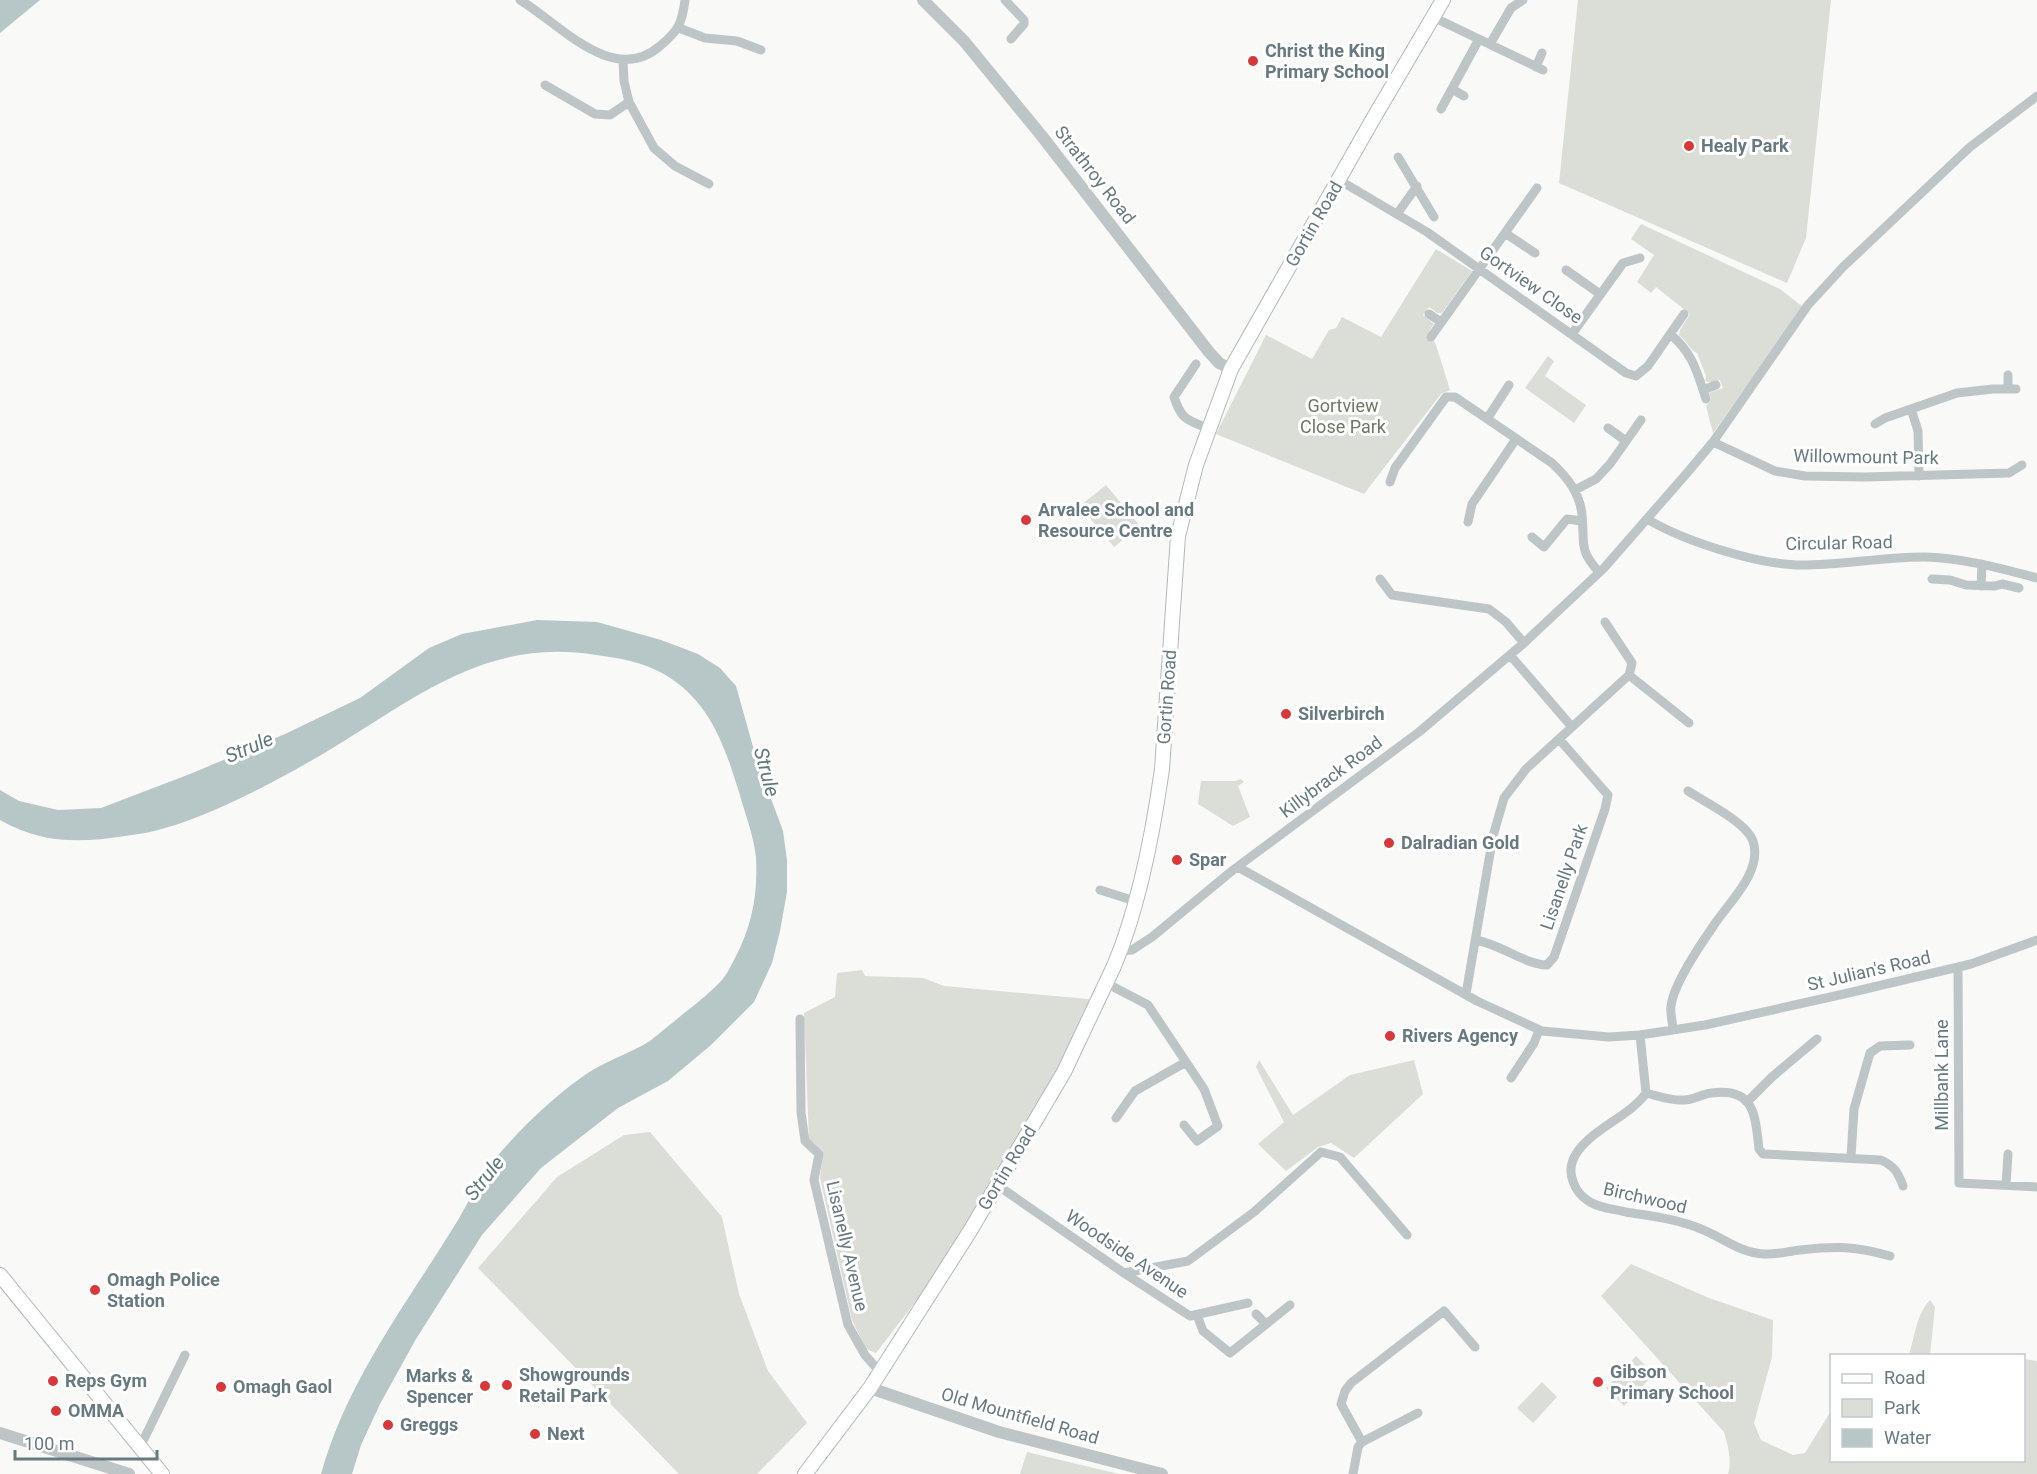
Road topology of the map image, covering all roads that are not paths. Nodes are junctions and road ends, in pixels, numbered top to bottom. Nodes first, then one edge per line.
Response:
1 (519, 0) edge
2 (685, 0) edge
3 (1005, 0) edge
4 (1443, 0) edge
5 (1523, 0) edge
6 (928, 2) edge
7 (1433, 17) junction
8 (679, 28) junction
9 (1011, 39) dead end
10 (1479, 39) junction
11 (1490, 44) junction
12 (761, 50) dead end
13 (1542, 53) dead end
14 (623, 61) junction
15 (545, 85) dead end
16 (1452, 89) junction
17 (1464, 96) dead end
18 (2037, 96) edge
19 (629, 102) junction
20 (1441, 108) dead end
21 (1398, 157) dead end
22 (1339, 180) junction
23 (709, 184) dead end
24 (1417, 186) junction
25 (1537, 188) dead end
26 (1397, 214) junction
27 (1434, 217) dead end
28 (1505, 233) junction
29 (1535, 253) dead end
30 (1640, 258) dead end
31 (1479, 269) junction
32 (1566, 270) dead end
33 (1600, 294) junction
34 (1430, 314) dead end
35 (1684, 314) dead end
36 (1441, 322) junction
37 (1572, 334) junction
38 (1670, 334) junction
39 (1431, 337) dead end
40 (1196, 364) dead end
41 (1231, 369) junction
42 (2008, 375) dead end
43 (1509, 385) dead end
44 (1716, 385) dead end
45 (1911, 409) junction
46 (1487, 419) junction
47 (1641, 420) dead end
48 (1875, 424) dead end
49 (1209, 429) junction
50 (1608, 429) dead end
51 (1516, 439) junction
52 (1626, 441) junction
53 (1713, 442) junction
54 (2022, 465) dead end
55 (1919, 476) junction
56 (1390, 482) dead end
57 (1575, 490) junction
58 (1647, 519) junction
59 (1582, 521) junction
60 (1468, 522) dead end
61 (1532, 537) dead end
62 (1982, 564) junction
63 (1599, 572) junction
64 (2037, 578) edge
65 (1380, 579) dead end
66 (1932, 579) dead end
67 (1981, 586) junction
68 (2019, 588) dead end
69 (1605, 622) dead end
70 (1524, 643) junction
71 (1510, 655) junction
72 (1629, 675) junction
73 (1689, 723) dead end
74 (1572, 727) junction
75 (1559, 739) junction
76 (1688, 791) dead end
77 (1239, 867) junction
78 (1100, 890) dead end
79 (1135, 901) junction
80 (2037, 939) edge
81 (1476, 940) junction
82 (1121, 951) junction
83 (1958, 967) junction
84 (1107, 983) junction
85 (1466, 994) junction
86 (800, 1019) dead end
87 (1672, 1028) junction
88 (1539, 1030) junction
89 (1640, 1035) junction
90 (1817, 1039) dead end
91 (1910, 1045) dead end
92 (1186, 1062) junction
93 (1510, 1078) dead end
94 (1647, 1093) junction
95 (1748, 1101) junction
96 (1116, 1118) dead end
97 (1184, 1125) dead end
98 (2008, 1154) dead end
99 (1851, 1157) junction
100 (997, 1185) junction
101 (2006, 1185) junction
102 (1903, 1186) dead end
103 (2037, 1187) edge
104 (1407, 1235) dead end
105 (1890, 1256) dead end
106 (1124, 1273) junction
107 (0, 1275) edge
108 (1248, 1303) dead end
109 (1290, 1305) dead end
110 (1256, 1314) dead end
111 (1197, 1316) junction
112 (1266, 1324) junction
113 (1475, 1347) dead end
114 (185, 1355) dead end
115 (880, 1372) junction
116 (870, 1388) junction
117 (1418, 1413) dead end
118 (0, 1433) edge
119 (1362, 1442) junction
120 (140, 1447) junction
121 (159, 1473) edge
122 (129, 1474) edge
123 (805, 1474) edge
124 (1162, 1474) edge
125 (1353, 1474) edge

1 - 14 street
2 - 8 street
3 - 9 street
4 - 7 main road, Gortin Road
5 - 11 street
6 - 41 street, Strathroy Road
7 - 10 street
7 - 22 main road, Gortin Road
8 - 12 street
8 - 14 street
10 - 11 street
10 - 16 street
11 - 13 street
14 - 19 street
15 - 19 street
16 - 17 street
16 - 20 street
18 - 53 street, Killybrack Road
19 - 23 street
21 - 24 street
22 - 26 street, Gortview Close
22 - 41 main road, Gortin Road
24 - 26 street
24 - 27 street
25 - 28 street
26 - 31 street, Gortview Close
28 - 29 street
28 - 31 street
30 - 33 street
31 - 36 street
31 - 37 street, Gortview Close
32 - 33 street
33 - 37 street
34 - 36 street
35 - 38 street, Gortview Close
36 - 39 street
37 - 38 street, Gortview Close
38 - 44 street
40 - 49 street
41 - 49 main road, Gortin Road
42 - 45 street
43 - 46 street
45 - 48 street
45 - 55 street
46 - 51 street
46 - 56 street
47 - 52 street
49 - 79 main road, Gortin Road
50 - 52 street
51 - 57 street
51 - 60 street
52 - 57 street
53 - 55 street, Willowmount Park
53 - 58 street, Killybrack Road
54 - 55 street, Willowmount Park
57 - 59 street
58 - 62 street, Circular Road
58 - 63 street, Killybrack Road
59 - 61 street
59 - 63 street
62 - 64 street, Circular Road
62 - 67 street
63 - 70 street, Killybrack Road
65 - 70 street
66 - 67 street
67 - 68 street
69 - 72 street
70 - 71 street, Killybrack Road
71 - 74 street
71 - 77 street, Killybrack Road
72 - 73 street
72 - 74 street
74 - 75 street
75 - 81 street
75 - 81 street, Lisanelly Park
76 - 87 street
77 - 82 street, Killybrack Road
77 - 85 street
78 - 79 street
79 - 82 main road, Gortin Road
80 - 83 street, St Julian's Road
81 - 85 street
82 - 84 main road, Gortin Road
83 - 87 street, St Julian's Road
83 - 101 street, Millbank Lane
84 - 92 street
84 - 100 main road, Gortin Road
85 - 88 street
86 - 115 street, Lisanelly Avenue
87 - 89 street, St Julian's Road
88 - 89 street, St Julian's Road
88 - 93 street
89 - 94 street
90 - 95 street
91 - 99 street
92 - 96 street
92 - 97 street
94 - 95 street
94 - 105 street, Birchwood
95 - 99 street
98 - 101 street
99 - 102 street
100 - 106 street, Woodside Avenue
100 - 115 main road, Gortin Road
101 - 103 street
104 - 106 street
106 - 111 street, Woodside Avenue
107 - 120 main road
108 - 111 street, Woodside Avenue
109 - 112 street
110 - 112 street
111 - 112 street
113 - 119 street
114 - 120 street
115 - 116 main road, Gortin Road
116 - 123 main road, Gortin Road
116 - 124 street, Old Mountfield Road
117 - 119 street
118 - 122 street
119 - 125 street
120 - 121 main road

